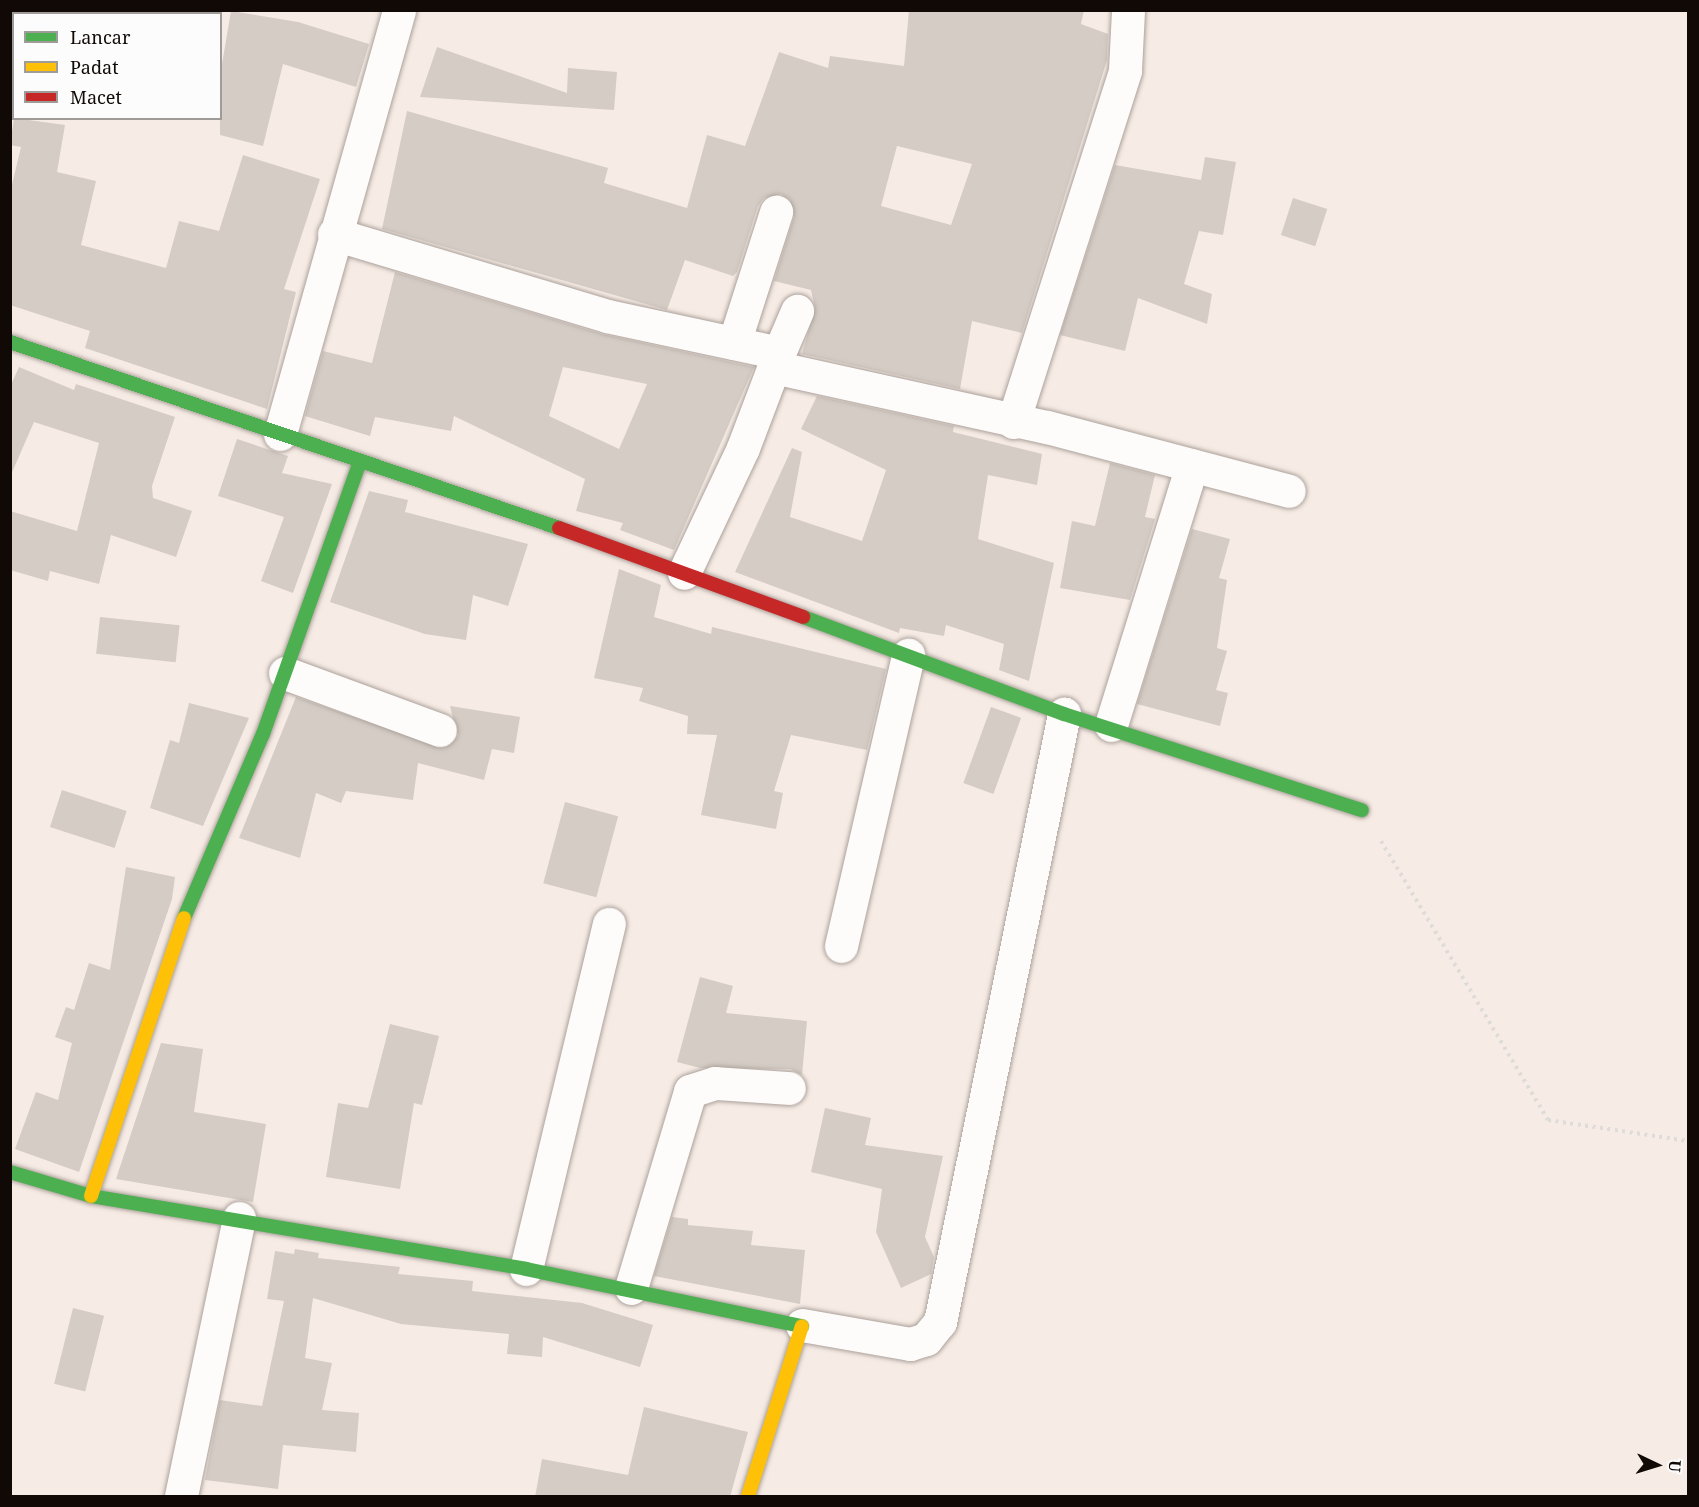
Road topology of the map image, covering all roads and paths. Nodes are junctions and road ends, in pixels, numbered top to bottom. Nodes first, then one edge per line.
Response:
1 (399, 10) edge
2 (1128, 10) edge
3 (776, 212) dead end
4 (334, 234) junction
5 (797, 311) dead end
6 (10, 342) edge
7 (734, 343) junction
8 (776, 360) junction
9 (1013, 422) junction
10 (280, 434) junction
11 (360, 461) junction
12 (1192, 465) junction
13 (1289, 491) dead end
14 (684, 573) junction
15 (908, 655) junction
16 (285, 673) junction
17 (1064, 714) junction
18 (1111, 724) junction
19 (440, 730) dead end
20 (1362, 810) joint
21 (609, 924) dead end
22 (841, 946) dead end
23 (789, 1088) dead end
24 (1689, 1140) edge
25 (10, 1172) edge
26 (91, 1196) junction
27 (240, 1218) junction
28 (526, 1269) junction
29 (631, 1288) junction
30 (802, 1325) junction
31 (181, 1497) edge
32 (748, 1497) edge

1 - 4 street
2 - 9 street
3 - 7 street
4 - 7 street
4 - 10 street
5 - 8 street
6 - 10 street
7 - 8 street
8 - 9 street
8 - 14 street
9 - 12 street
10 - 11 street
11 - 14 street
11 - 16 street
12 - 13 street
12 - 18 street
14 - 15 street
15 - 17 street
15 - 22 street
16 - 19 street
16 - 26 street
17 - 18 street
17 - 30 street
18 - 20 street
20 - 24 path
21 - 28 street
23 - 29 street
25 - 26 street
26 - 27 street
27 - 28 street
27 - 31 street
28 - 29 street
29 - 30 street
30 - 32 street

